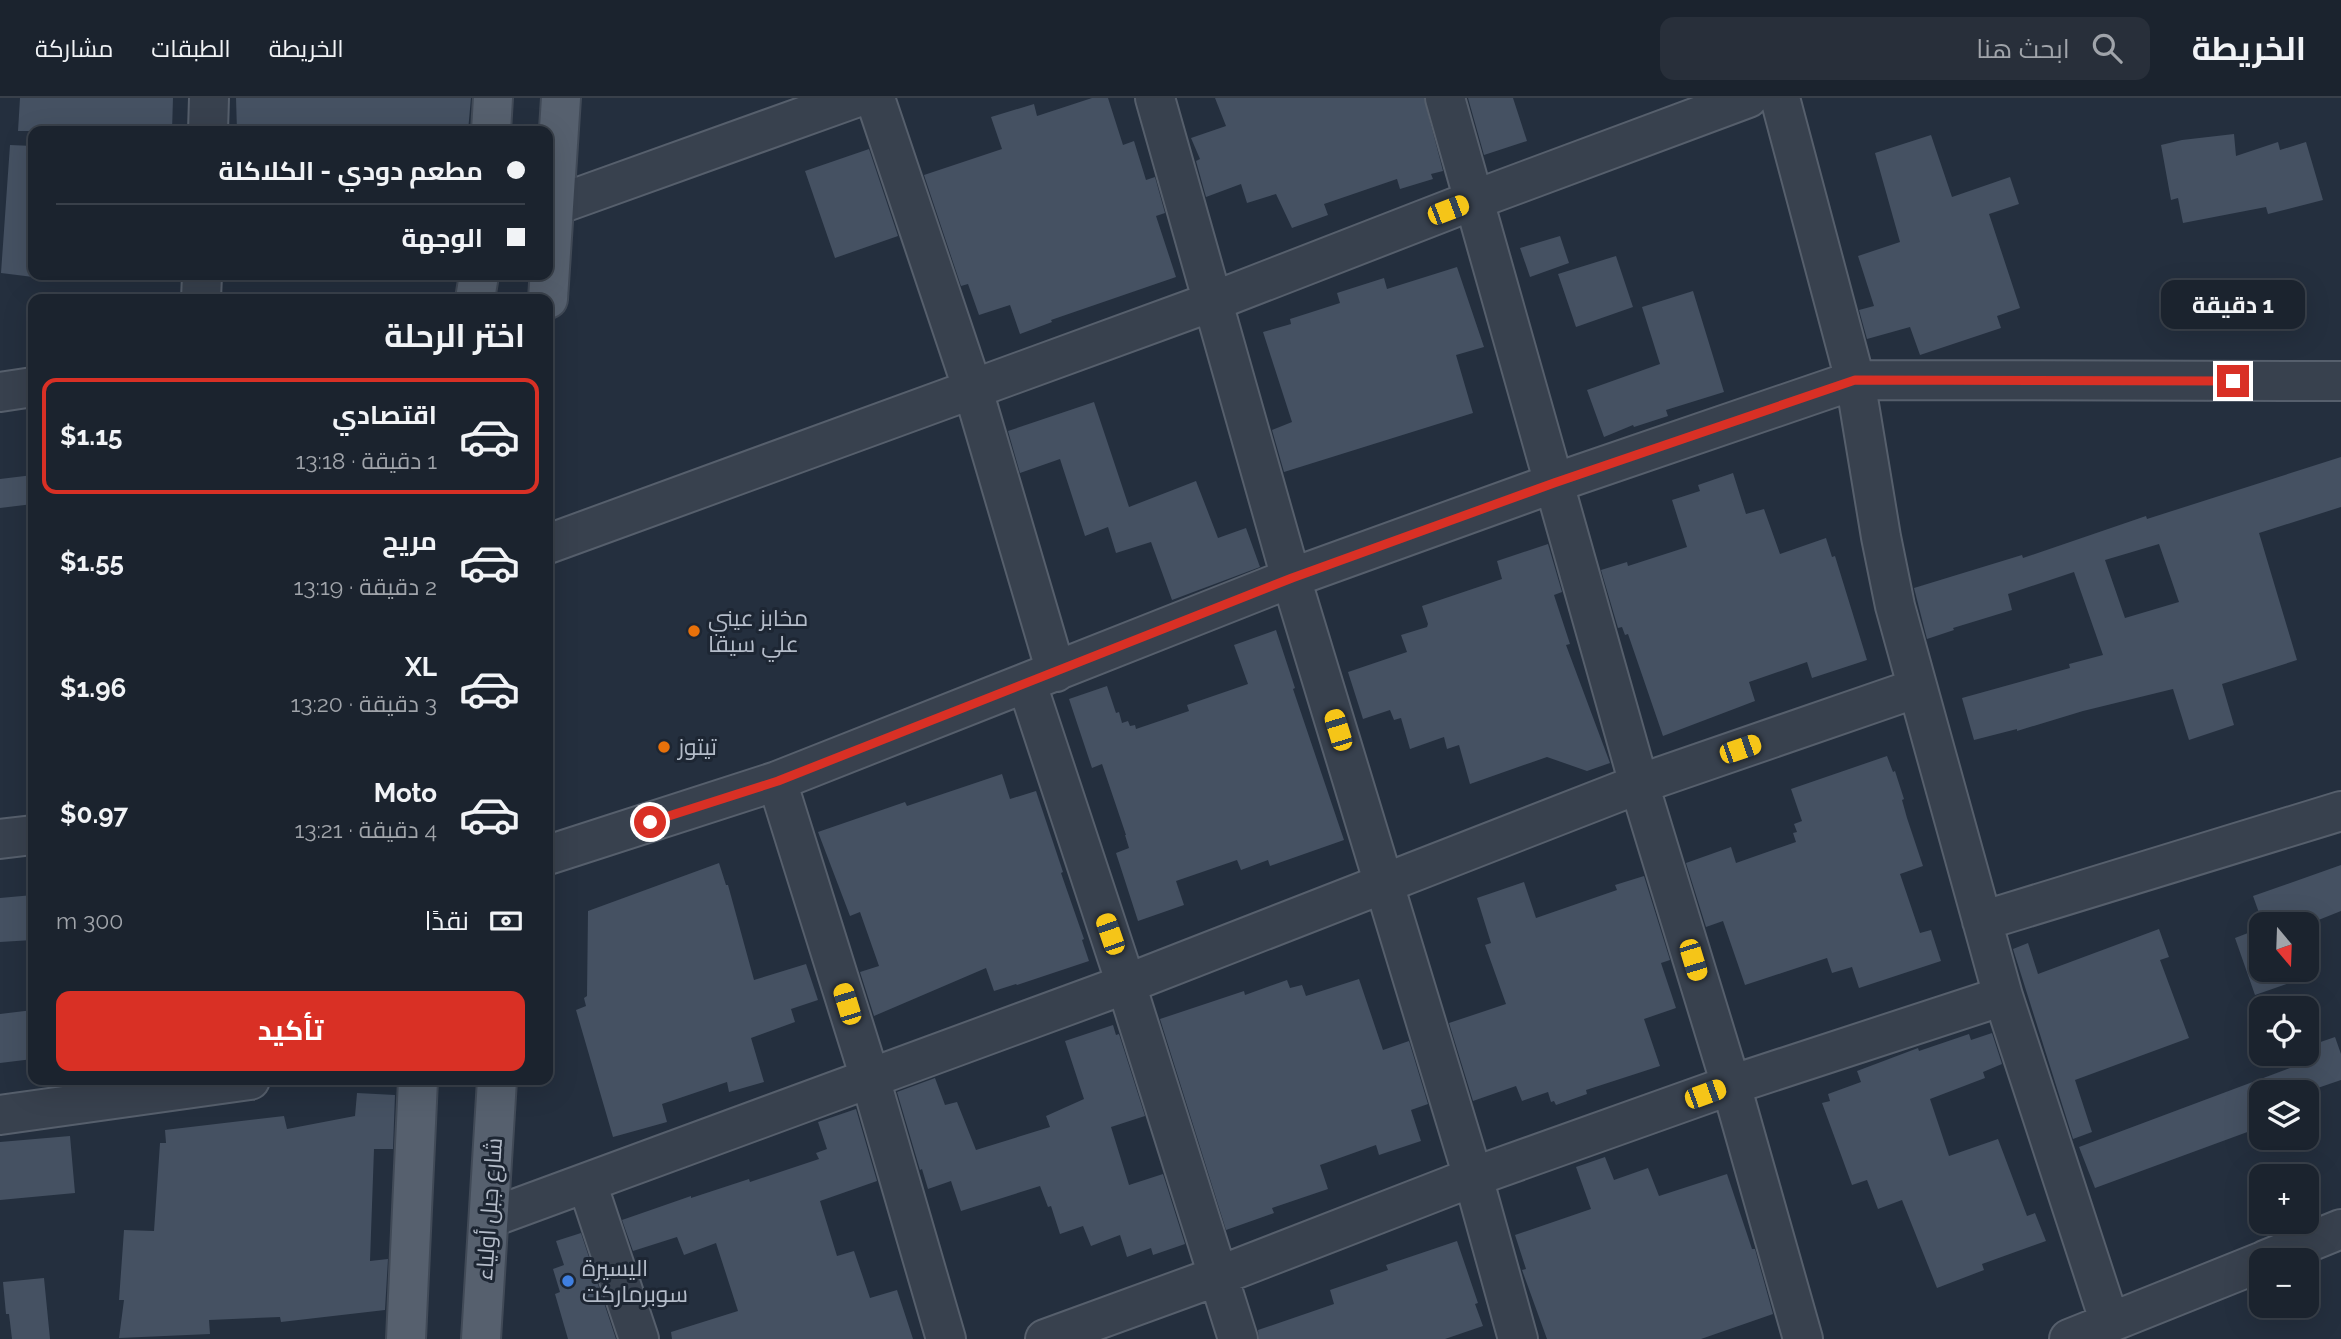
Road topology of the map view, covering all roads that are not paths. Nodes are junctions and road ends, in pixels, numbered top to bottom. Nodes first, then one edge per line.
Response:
1 (209, 98) edge
2 (493, 98) edge
3 (561, 98) edge
4 (855, 98) edge
5 (875, 98) edge
6 (1155, 98) edge
7 (1445, 98) edge
8 (1748, 98) edge
9 (1780, 98) edge
10 (208, 126) edge
11 (491, 126) edge
12 (1474, 200) junction
13 (554, 206) junction
14 (553, 222) edge
15 (1214, 301) junction
16 (1855, 380) junction
17 (2341, 381) edge
18 (28, 388) edge
19 (973, 390) junction
20 (0, 392) edge
21 (1554, 483) junction
22 (553, 542) edge
23 (1292, 578) junction
24 (1042, 678) junction
25 (1917, 688) junction
26 (778, 781) junction
27 (1639, 784) junction
28 (2341, 811) edge
29 (28, 836) edge
30 (0, 839) edge
31 (553, 853) edge
32 (1384, 883) junction
33 (1982, 921) junction
34 (1126, 984) junction
35 (2003, 996) junction
36 (870, 1078) junction
37 (214, 1085) edge
38 (418, 1085) edge
39 (497, 1085) edge
40 (1731, 1085) junction
41 (0, 1115) edge
42 (1473, 1177) junction
43 (587, 1183) junction
44 (490, 1218) junction
45 (2341, 1229) edge
46 (2295, 1248) edge
47 (2249, 1267) edge
48 (1218, 1276) junction
49 (2110, 1323) junction
50 (406, 1339) edge
51 (481, 1339) edge
52 (639, 1339) edge
53 (946, 1339) edge
54 (1045, 1339) edge
55 (1238, 1339) edge
56 (1518, 1339) edge
57 (1803, 1339) edge
58 (2068, 1339) edge

1 - 10 street
2 - 11 main road
3 - 13 main road
4 - 13 street
5 - 19 street
6 - 15 street
7 - 12 street
8 - 12 street
9 - 16 street
12 - 15 street
12 - 21 street
13 - 14 main road
15 - 19 street
15 - 23 street
16 - 17 street
16 - 21 street
16 - 25 street
18 - 20 street
19 - 22 street
19 - 24 street
21 - 23 street
21 - 27 street
23 - 24 street
23 - 32 street
24 - 26 street
24 - 34 street
25 - 27 street
25 - 33 street
26 - 31 street
26 - 36 street
27 - 32 street
27 - 40 street
28 - 33 street
29 - 30 street
32 - 34 street
32 - 42 street
33 - 35 street
34 - 36 street
34 - 48 street
35 - 40 street
35 - 49 street
36 - 43 street
36 - 53 street
37 - 41 street
38 - 50 main road
39 - 44 main road, شارع جبل أولياء
40 - 42 street
40 - 57 street
42 - 48 street
42 - 56 street
43 - 44 street
43 - 52 street
44 - 51 main road, شارع جبل أولياء
45 - 46 street
47 - 49 street
48 - 54 street
48 - 55 street
49 - 58 street

